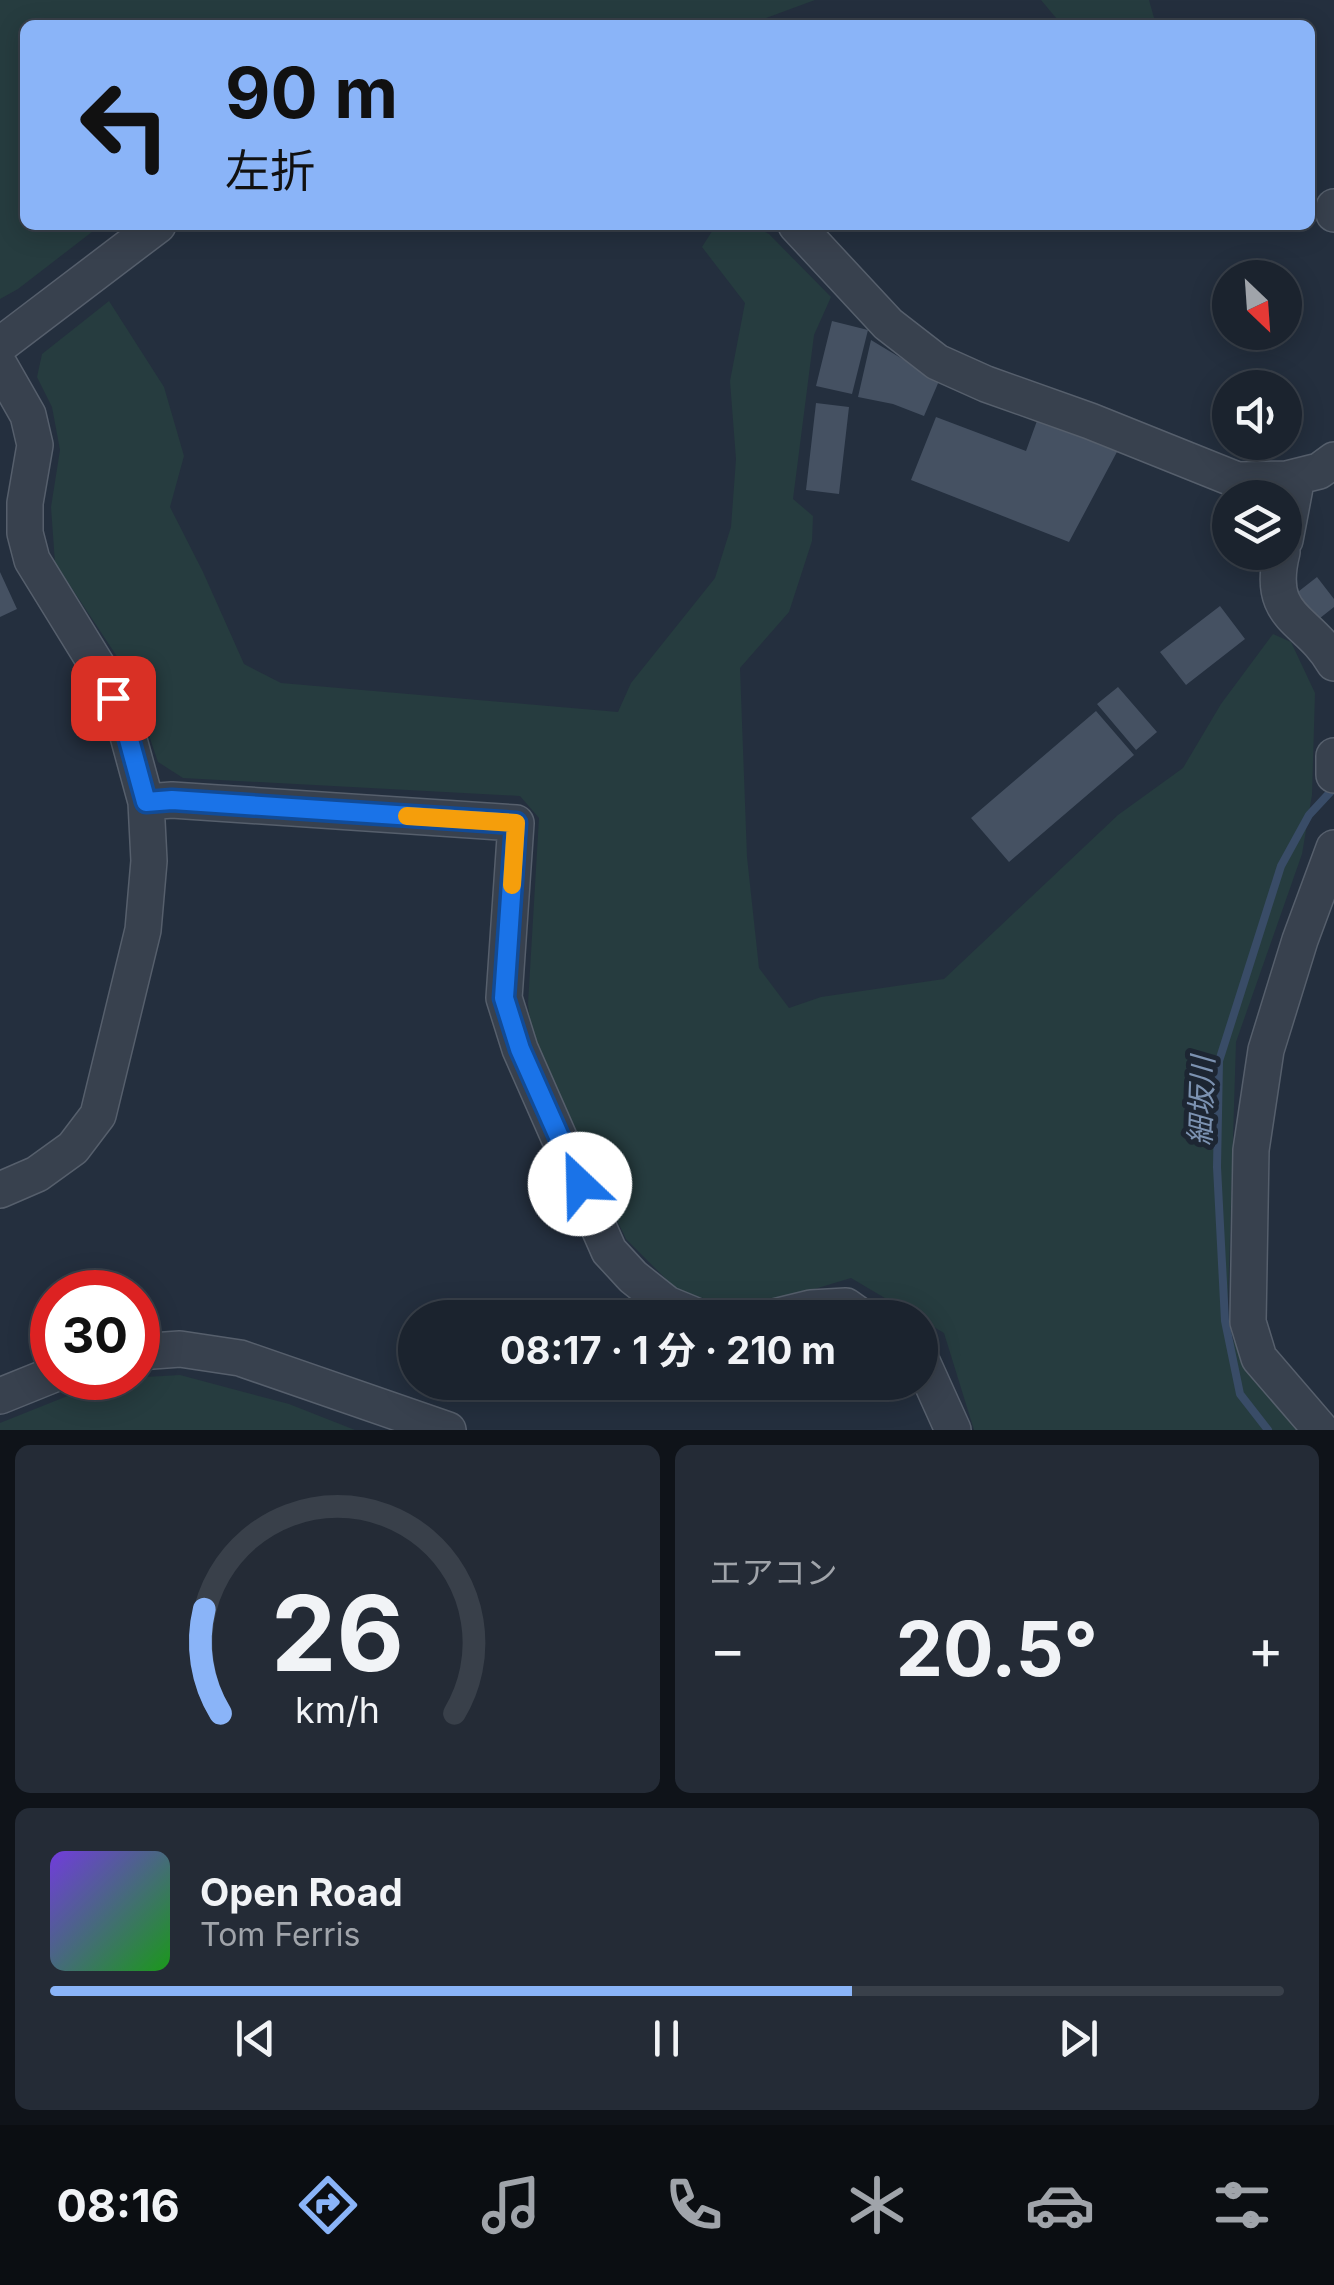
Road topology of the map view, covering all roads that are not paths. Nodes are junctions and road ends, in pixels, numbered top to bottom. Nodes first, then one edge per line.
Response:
1 (151, 230) edge
2 (801, 230) edge
3 (0, 345) edge
4 (0, 366) edge
5 (1334, 460) edge
6 (1297, 477) junction
7 (1296, 480) edge
8 (1278, 570) edge
9 (1334, 664) edge
10 (1334, 756) edge
11 (1334, 774) edge
12 (146, 802) junction
13 (1334, 848) edge
14 (0, 1190) edge
15 (662, 1300) edge
16 (160, 1350) edge
17 (30, 1384) edge
18 (0, 1396) edge
19 (938, 1397) edge
20 (448, 1430) edge
21 (953, 1430) edge
22 (1320, 1430) edge

1 - 3 street
2 - 6 street
4 - 12 street
5 - 6 street
6 - 7 street
8 - 9 street
10 - 11 street
12 - 14 street
12 - 15 street
13 - 22 street
16 - 20 street
17 - 18 street
19 - 21 street

